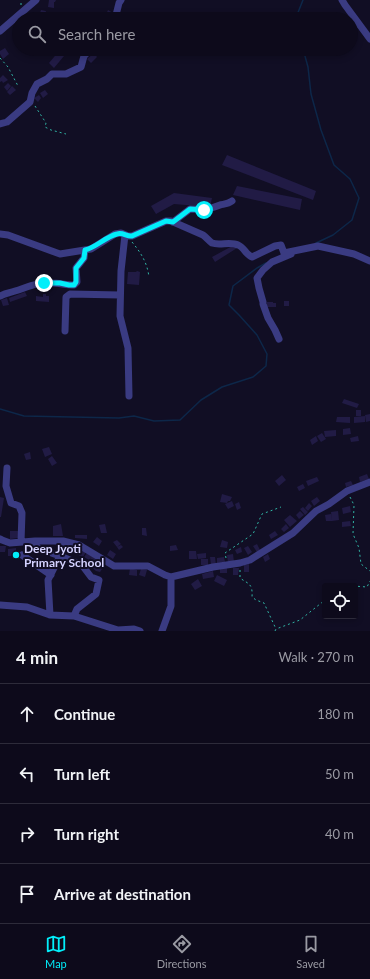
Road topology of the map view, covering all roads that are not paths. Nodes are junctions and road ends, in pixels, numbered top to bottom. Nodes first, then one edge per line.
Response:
1 (36, 0) edge
2 (121, 0) edge
3 (342, 0) edge
4 (22, 12) edge
5 (117, 12) edge
6 (350, 12) edge
7 (12, 20) edge
8 (358, 23) edge
9 (0, 30) edge
10 (370, 39) edge
11 (84, 56) edge
12 (0, 124) edge
13 (232, 201) dead end
14 (173, 222) junction
15 (0, 234) edge
16 (126, 236) junction
17 (304, 249) junction
18 (85, 250) junction
19 (370, 261) edge
20 (120, 295) junction
21 (0, 296) edge
22 (65, 331) dead end
23 (279, 339) dead end
24 (130, 396) dead end
25 (8, 468) dead end
26 (370, 482) edge
27 (0, 539) edge
28 (35, 541) junction
29 (63, 541) junction
30 (21, 542) junction
31 (22, 555) dead end
32 (60, 556) junction
33 (51, 575) junction
34 (171, 577) junction
35 (0, 605) edge
36 (50, 614) junction
37 (74, 616) junction
38 (140, 631) edge
39 (162, 631) edge

1 - 4 street
2 - 5 street
3 - 6 street
7 - 9 street
8 - 10 street
11 - 12 street
13 - 14 street
14 - 16 street
14 - 17 street
15 - 18 street
16 - 18 street
16 - 20 street
17 - 19 street
17 - 23 street
18 - 21 street
20 - 22 street
20 - 24 street
25 - 30 street
26 - 34 street
27 - 30 street
28 - 29 street
28 - 30 street
28 - 32 street
29 - 32 street
29 - 34 street
31 - 33 street
32 - 33 street
32 - 37 street
33 - 36 street
34 - 39 street
35 - 36 street
36 - 37 street
37 - 38 street

